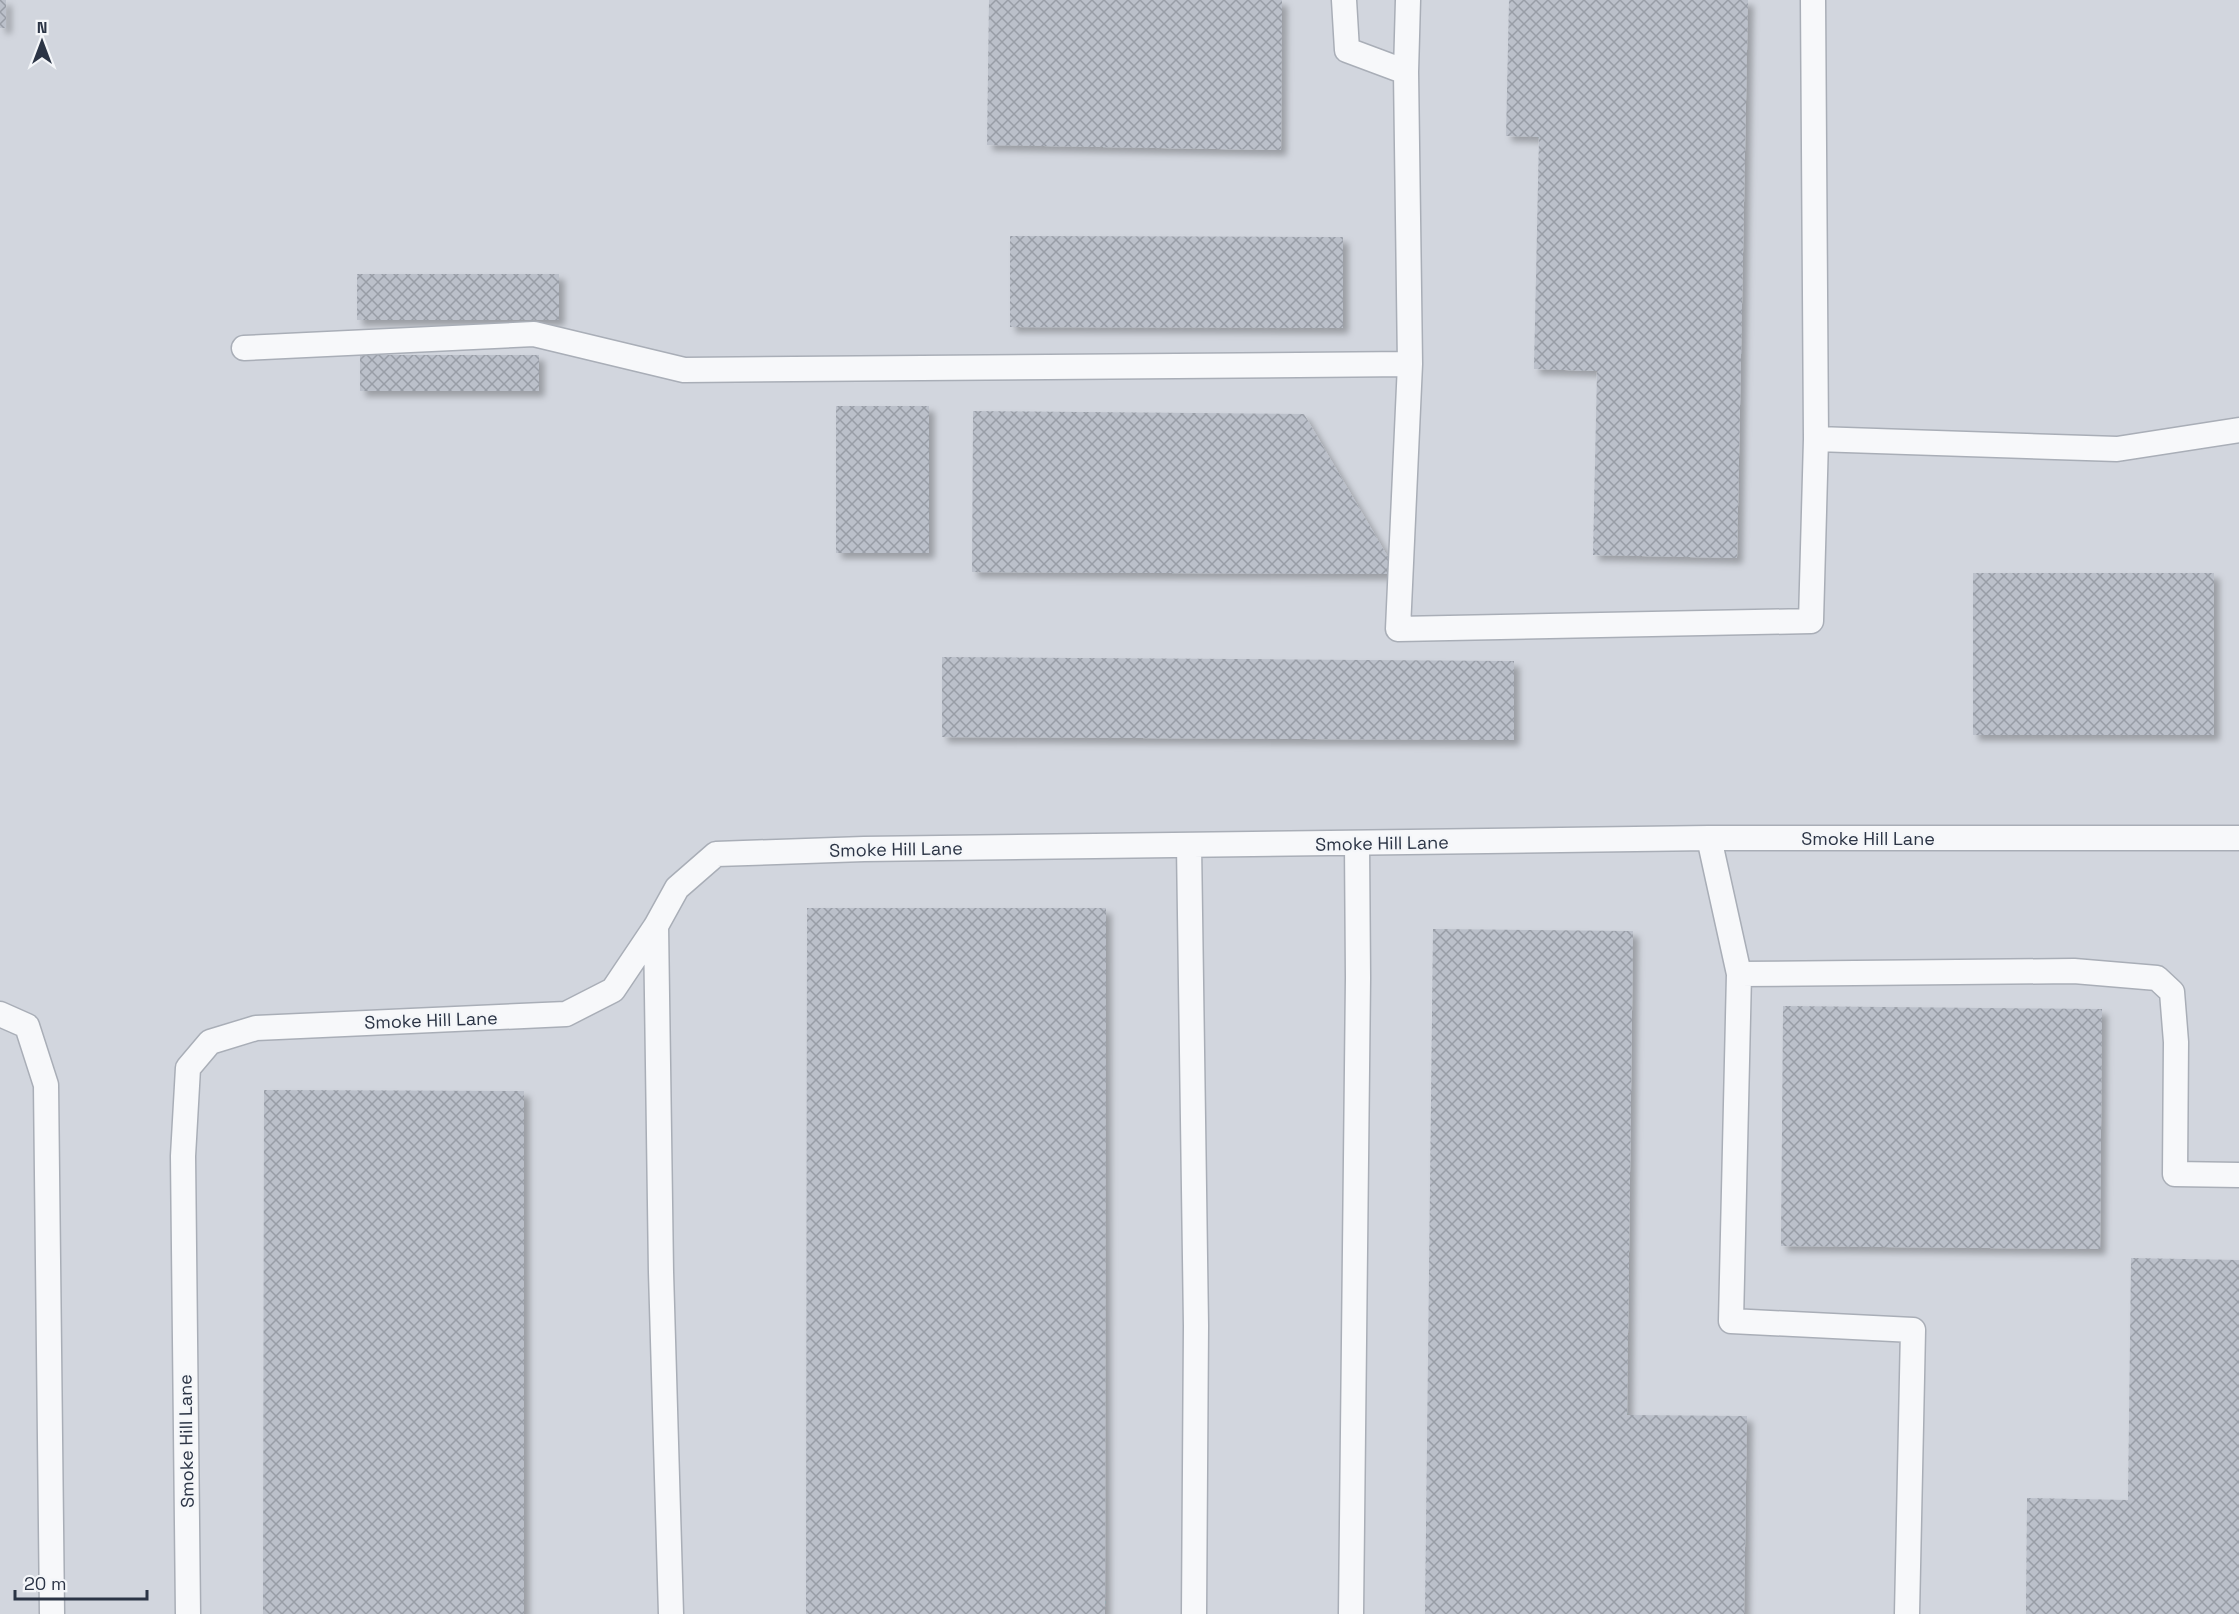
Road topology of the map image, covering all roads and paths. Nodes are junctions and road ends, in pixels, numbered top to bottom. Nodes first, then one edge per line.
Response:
1 (1344, 0) edge
2 (1408, 0) edge
3 (1813, 0) edge
4 (1406, 72) junction
5 (244, 348) dead end
6 (1410, 364) junction
7 (2239, 430) edge
8 (1816, 439) junction
9 (1709, 838) junction
10 (2239, 838) edge
11 (1357, 844) junction
12 (1189, 845) junction
13 (656, 926) junction
14 (1739, 974) junction
15 (0, 1014) edge
16 (2239, 1175) edge
17 (52, 1614) edge
18 (188, 1614) edge
19 (671, 1614) edge
20 (1194, 1614) edge
21 (1351, 1614) edge
22 (1907, 1614) edge

1 - 4 lane
2 - 4 lane
3 - 8 lane
4 - 6 lane
5 - 6 lane
6 - 8 lane
7 - 8 lane
9 - 10 lane, Smoke Hill Lane
9 - 11 lane, Smoke Hill Lane
9 - 14 lane
11 - 12 lane, Smoke Hill Lane
11 - 21 lane
12 - 13 lane, Smoke Hill Lane
12 - 20 lane
13 - 18 lane, Smoke Hill Lane
13 - 19 lane
14 - 16 lane
14 - 22 lane
15 - 17 lane

